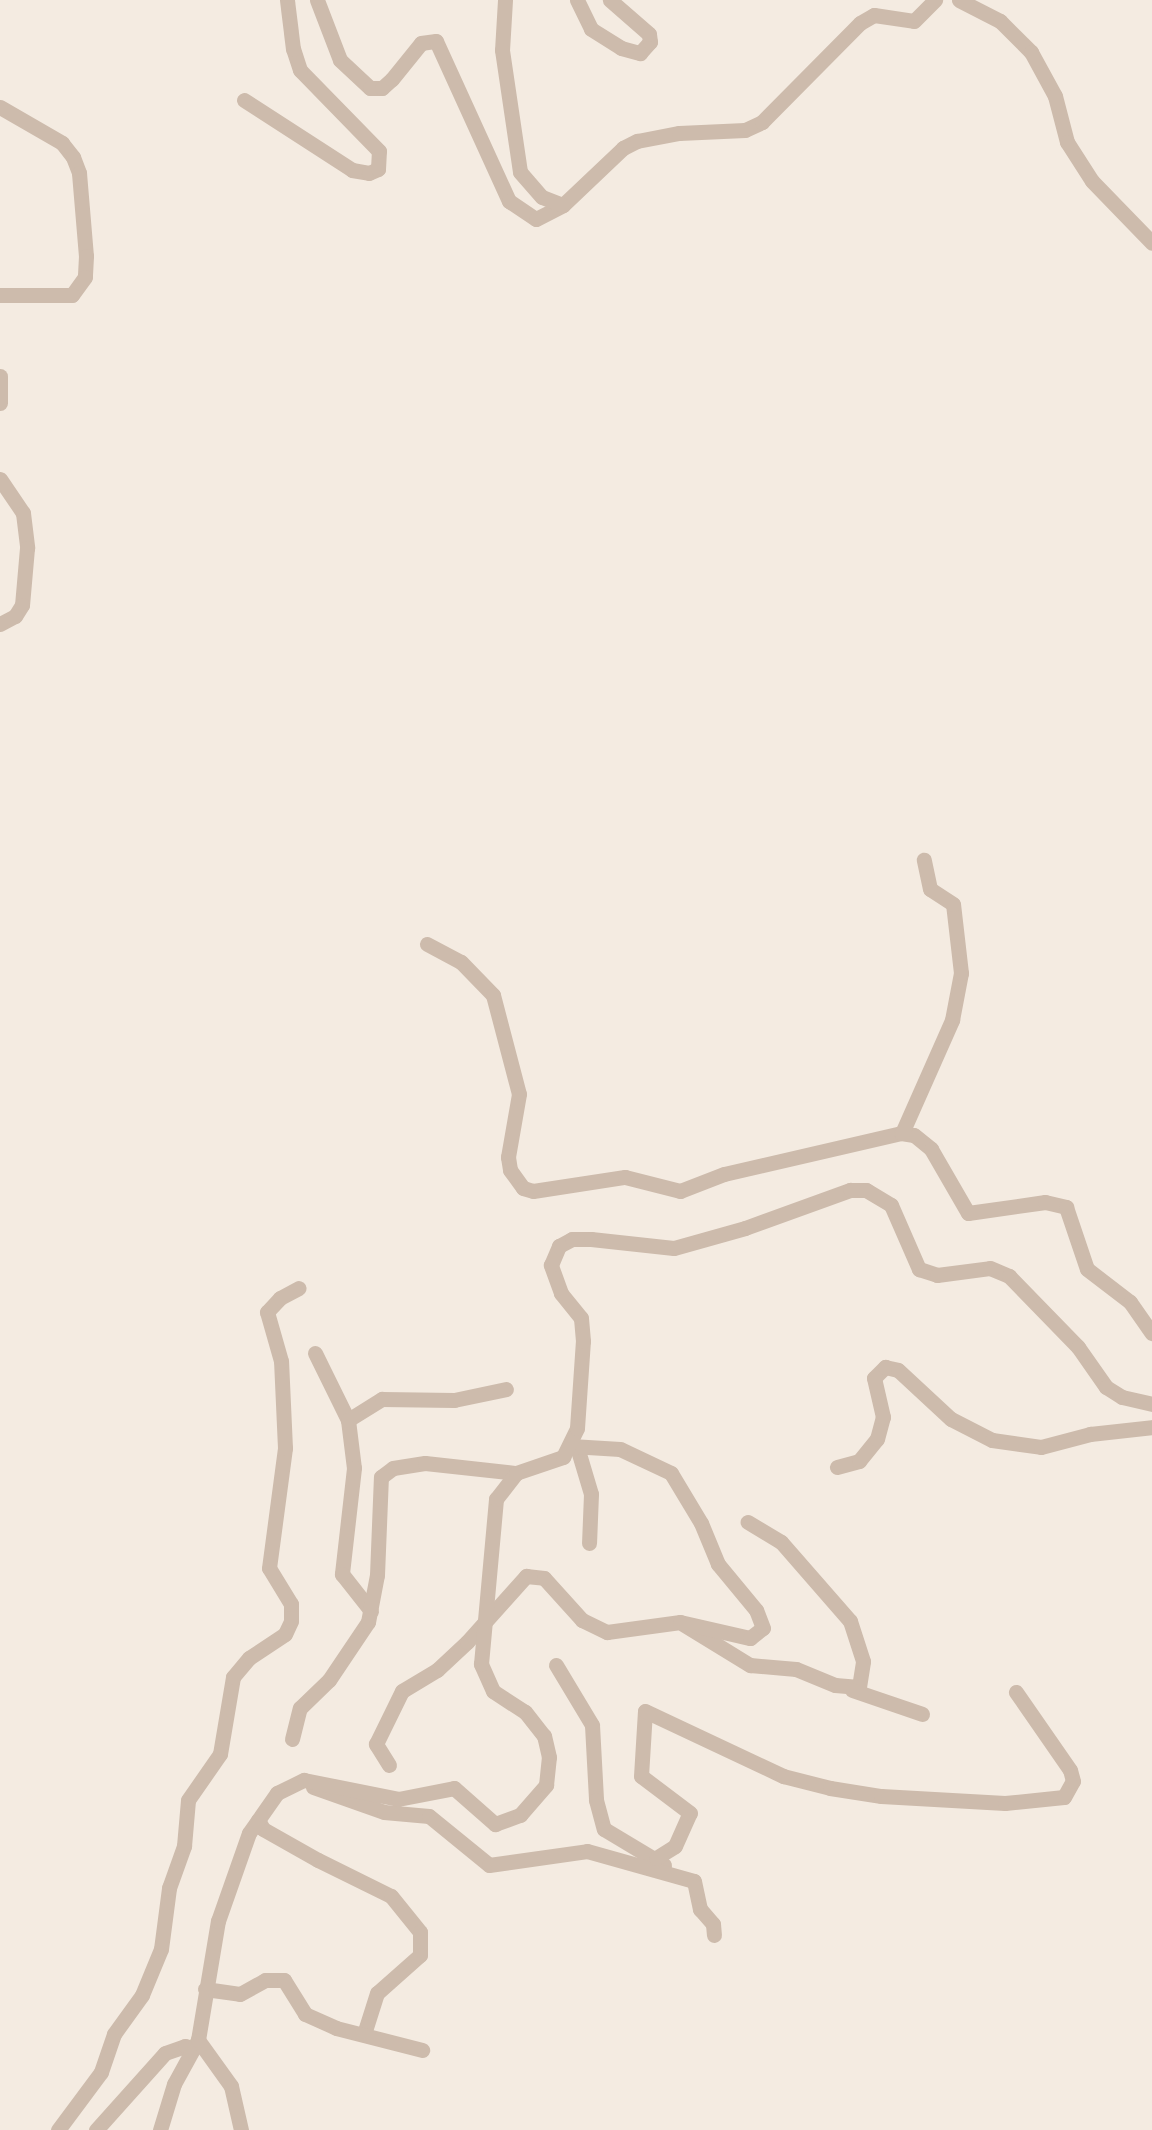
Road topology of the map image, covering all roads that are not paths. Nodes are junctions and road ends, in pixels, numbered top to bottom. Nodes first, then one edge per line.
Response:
1 (287, 0) edge
2 (317, 0) edge
3 (505, 0) edge
4 (576, 0) edge
5 (610, 0) edge
6 (935, 0) edge
7 (959, 0) edge
8 (244, 100) dead end
9 (0, 107) edge
10 (564, 204) junction
11 (1152, 243) edge
12 (0, 295) edge
13 (0, 376) edge
14 (0, 403) edge
15 (0, 479) edge
16 (0, 624) edge
17 (924, 860) dead end
18 (427, 944) dead end
19 (902, 1133) junction
20 (299, 1288) dead end
21 (1152, 1333) edge
22 (315, 1353) dead end
23 (506, 1389) dead end
24 (1152, 1404) edge
25 (348, 1420) junction
26 (1152, 1427) edge
27 (574, 1446) junction
28 (837, 1467) dead end
29 (516, 1473) junction
30 (748, 1522) dead end
31 (589, 1543) dead end
32 (371, 1611) junction
33 (488, 1621) junction
34 (680, 1622) junction
35 (556, 1665) dead end
36 (852, 1690) junction
37 (1016, 1692) dead end
38 (922, 1713) dead end
39 (292, 1739) dead end
40 (389, 1765) dead end
41 (296, 1780) junction
42 (258, 1820) junction
43 (656, 1858) junction
44 (675, 1875) junction
45 (714, 1935) dead end
46 (205, 1989) junction
47 (364, 2034) junction
48 (196, 2044) junction
49 (422, 2050) dead end
50 (58, 2130) edge
51 (96, 2130) edge
52 (160, 2130) edge
53 (241, 2130) edge

1 - 8 street
2 - 10 street
3 - 10 street
4 - 5 street
6 - 10 street
7 - 11 street
9 - 12 street
13 - 14 street
15 - 16 street
17 - 19 street
18 - 19 street
19 - 21 street
20 - 50 street
22 - 25 street
23 - 25 street
24 - 27 street
25 - 32 street
26 - 28 street
27 - 29 street
27 - 31 street
27 - 34 street
29 - 32 street
29 - 33 street
30 - 36 street
32 - 39 street
33 - 34 street
33 - 40 street
33 - 41 street
34 - 36 street
35 - 43 street
36 - 38 street
37 - 43 street
41 - 42 street
41 - 44 street
42 - 46 street
42 - 47 street
43 - 44 street
44 - 45 street
46 - 47 street
46 - 48 street
47 - 49 street
48 - 51 street
48 - 52 street
48 - 53 street

